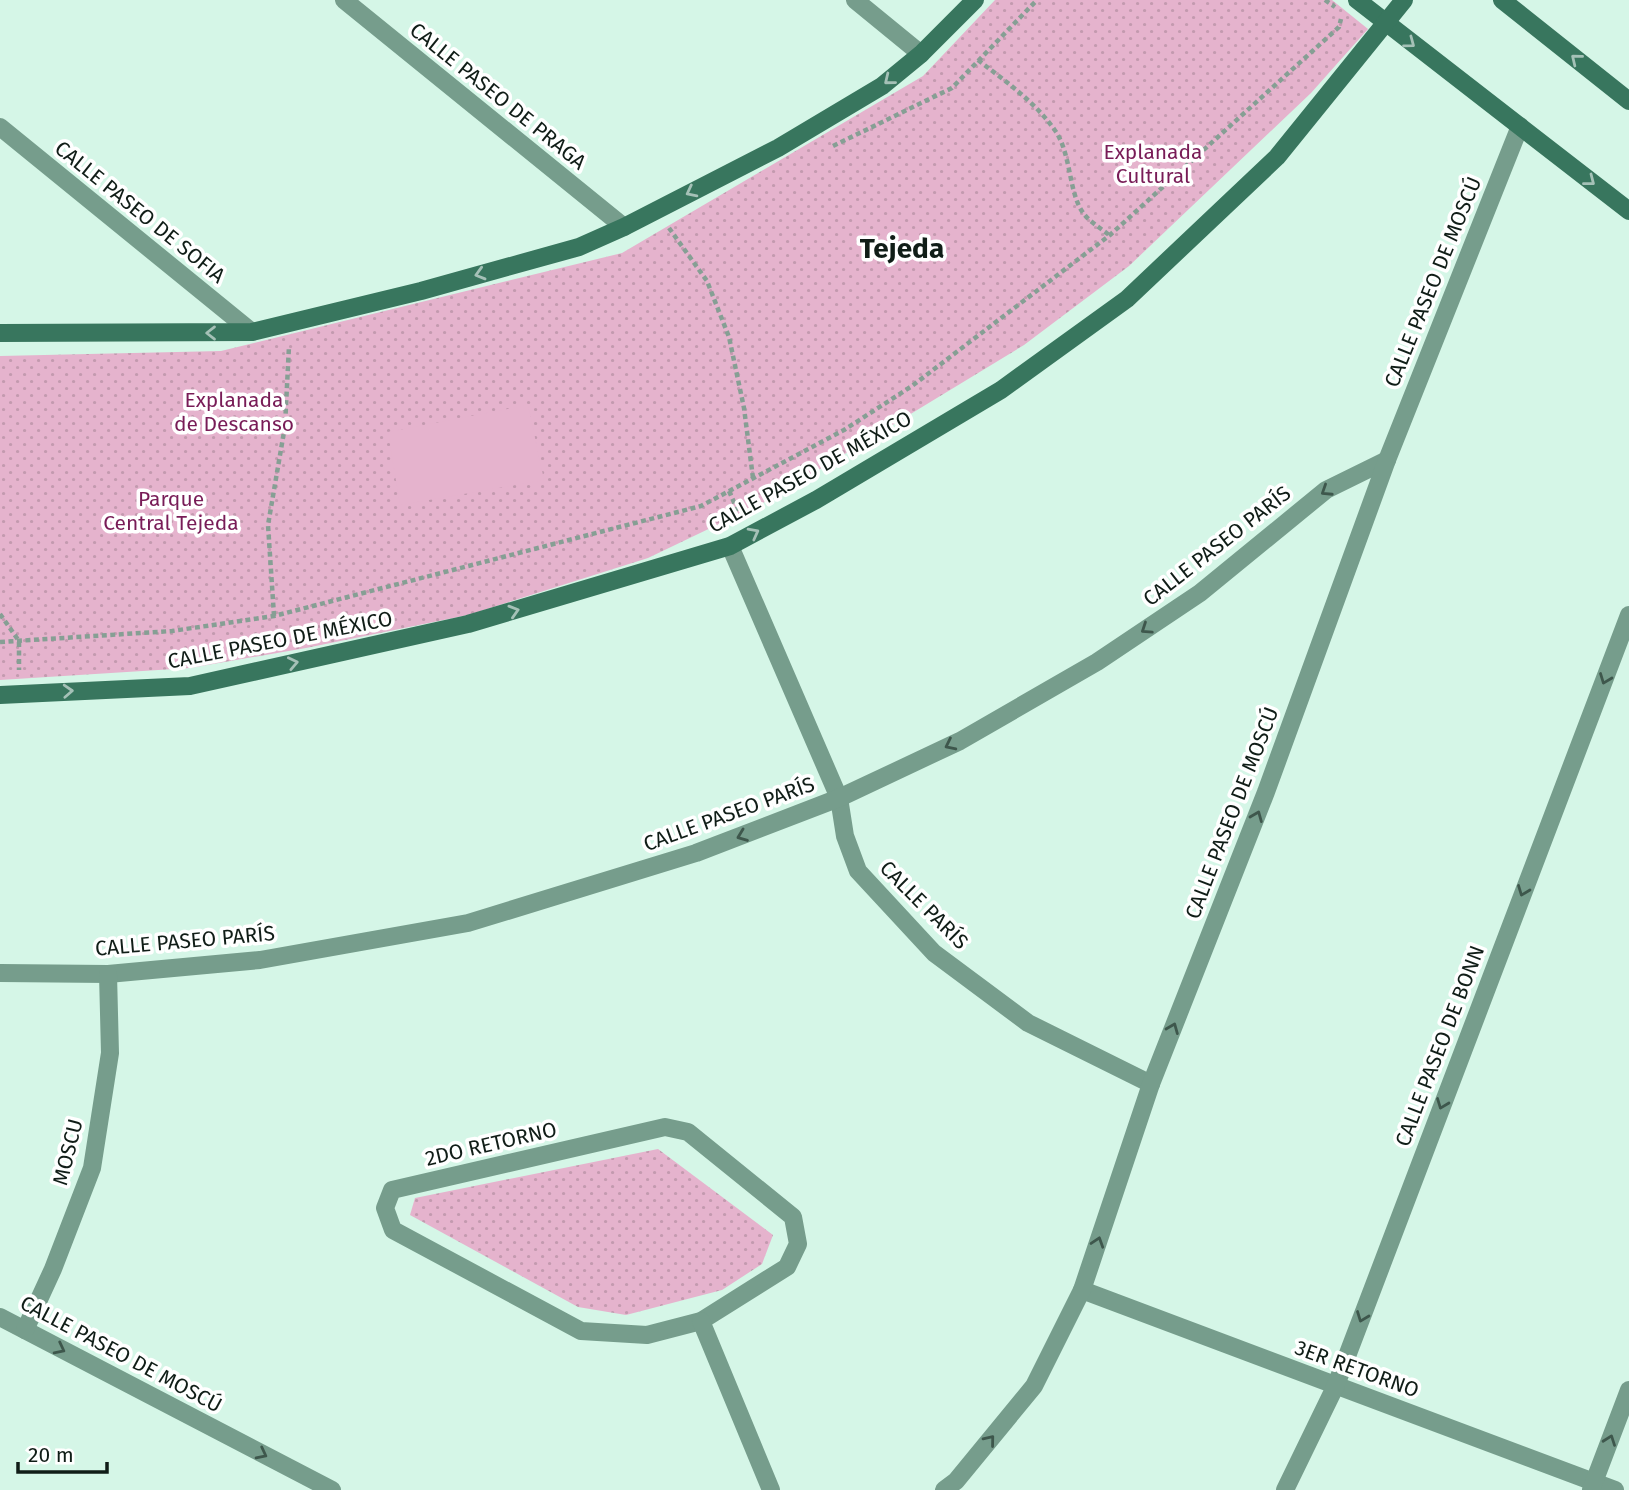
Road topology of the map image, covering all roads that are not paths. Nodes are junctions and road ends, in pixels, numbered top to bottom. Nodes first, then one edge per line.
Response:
1 (344, 0) edge
2 (855, 0) edge
3 (975, 0) edge
4 (1357, 0) edge
5 (1404, 0) edge
6 (1502, 0) edge
7 (1386, 24) junction
8 (920, 54) junction
9 (1629, 101) edge
10 (1520, 126) junction
11 (0, 127) edge
12 (1629, 211) edge
13 (624, 227) junction
14 (252, 332) junction
15 (0, 334) edge
16 (1387, 460) junction
17 (730, 546) junction
18 (1629, 615) edge
19 (0, 695) edge
20 (839, 798) junction
21 (0, 972) edge
22 (108, 974) junction
23 (1151, 1084) junction
24 (1082, 1290) junction
25 (0, 1317) edge
26 (701, 1321) junction
27 (25, 1330) junction
28 (1336, 1385) junction
29 (1629, 1390) edge
30 (1593, 1486) edge
31 (332, 1490) edge
32 (771, 1490) edge
33 (944, 1490) edge
34 (1285, 1490) edge
35 (1615, 1490) edge

1 - 13 street, CALLE PASEO DE PRAGA
2 - 8 street
3 - 8 main road
4 - 7 main road
5 - 7 main road, CALLE PASEO DE MÉXICO
9 -> 6 main road
7 -> 10 main road
17 -> 7 main road, CALLE PASEO DE MÉXICO
8 -> 13 main road
10 -> 12 main road
10 - 16 street, CALLE PASEO DE MOSCÚ
11 - 14 street, CALLE PASEO DE SOFIA
13 -> 14 main road
14 -> 15 main road
16 -> 20 street, CALLE PASEO PARÍS
23 -> 16 street, CALLE PASEO DE MOSCÚ
19 -> 17 main road, CALLE PASEO DE MÉXICO
17 - 20 street, CALLE PARÍS
18 -> 28 street, CALLE PASEO DE BONN
20 -> 22 street, CALLE PASEO PARÍS
20 - 23 street, CALLE PARÍS
21 - 22 street, CALLE PASEO PARÍS
22 - 27 street, MOSCU
24 -> 23 street, CALLE PASEO DE MOSCÚ
24 - 28 street, 3ER RETORNO
33 -> 24 street, CALLE PASEO DE MOSCÚ
25 - 27 street, CALLE PASEO DE MOSCÚ
26 - 26 street, 2DO RETORNO
26 - 32 street
27 -> 31 street, CALLE PASEO DE MOSCÚ
28 - 30 street, 3ER RETORNO
28 - 34 street, CALLE PASEO DE BONN
30 -> 29 street
30 - 35 street, 3ER RETORNO

